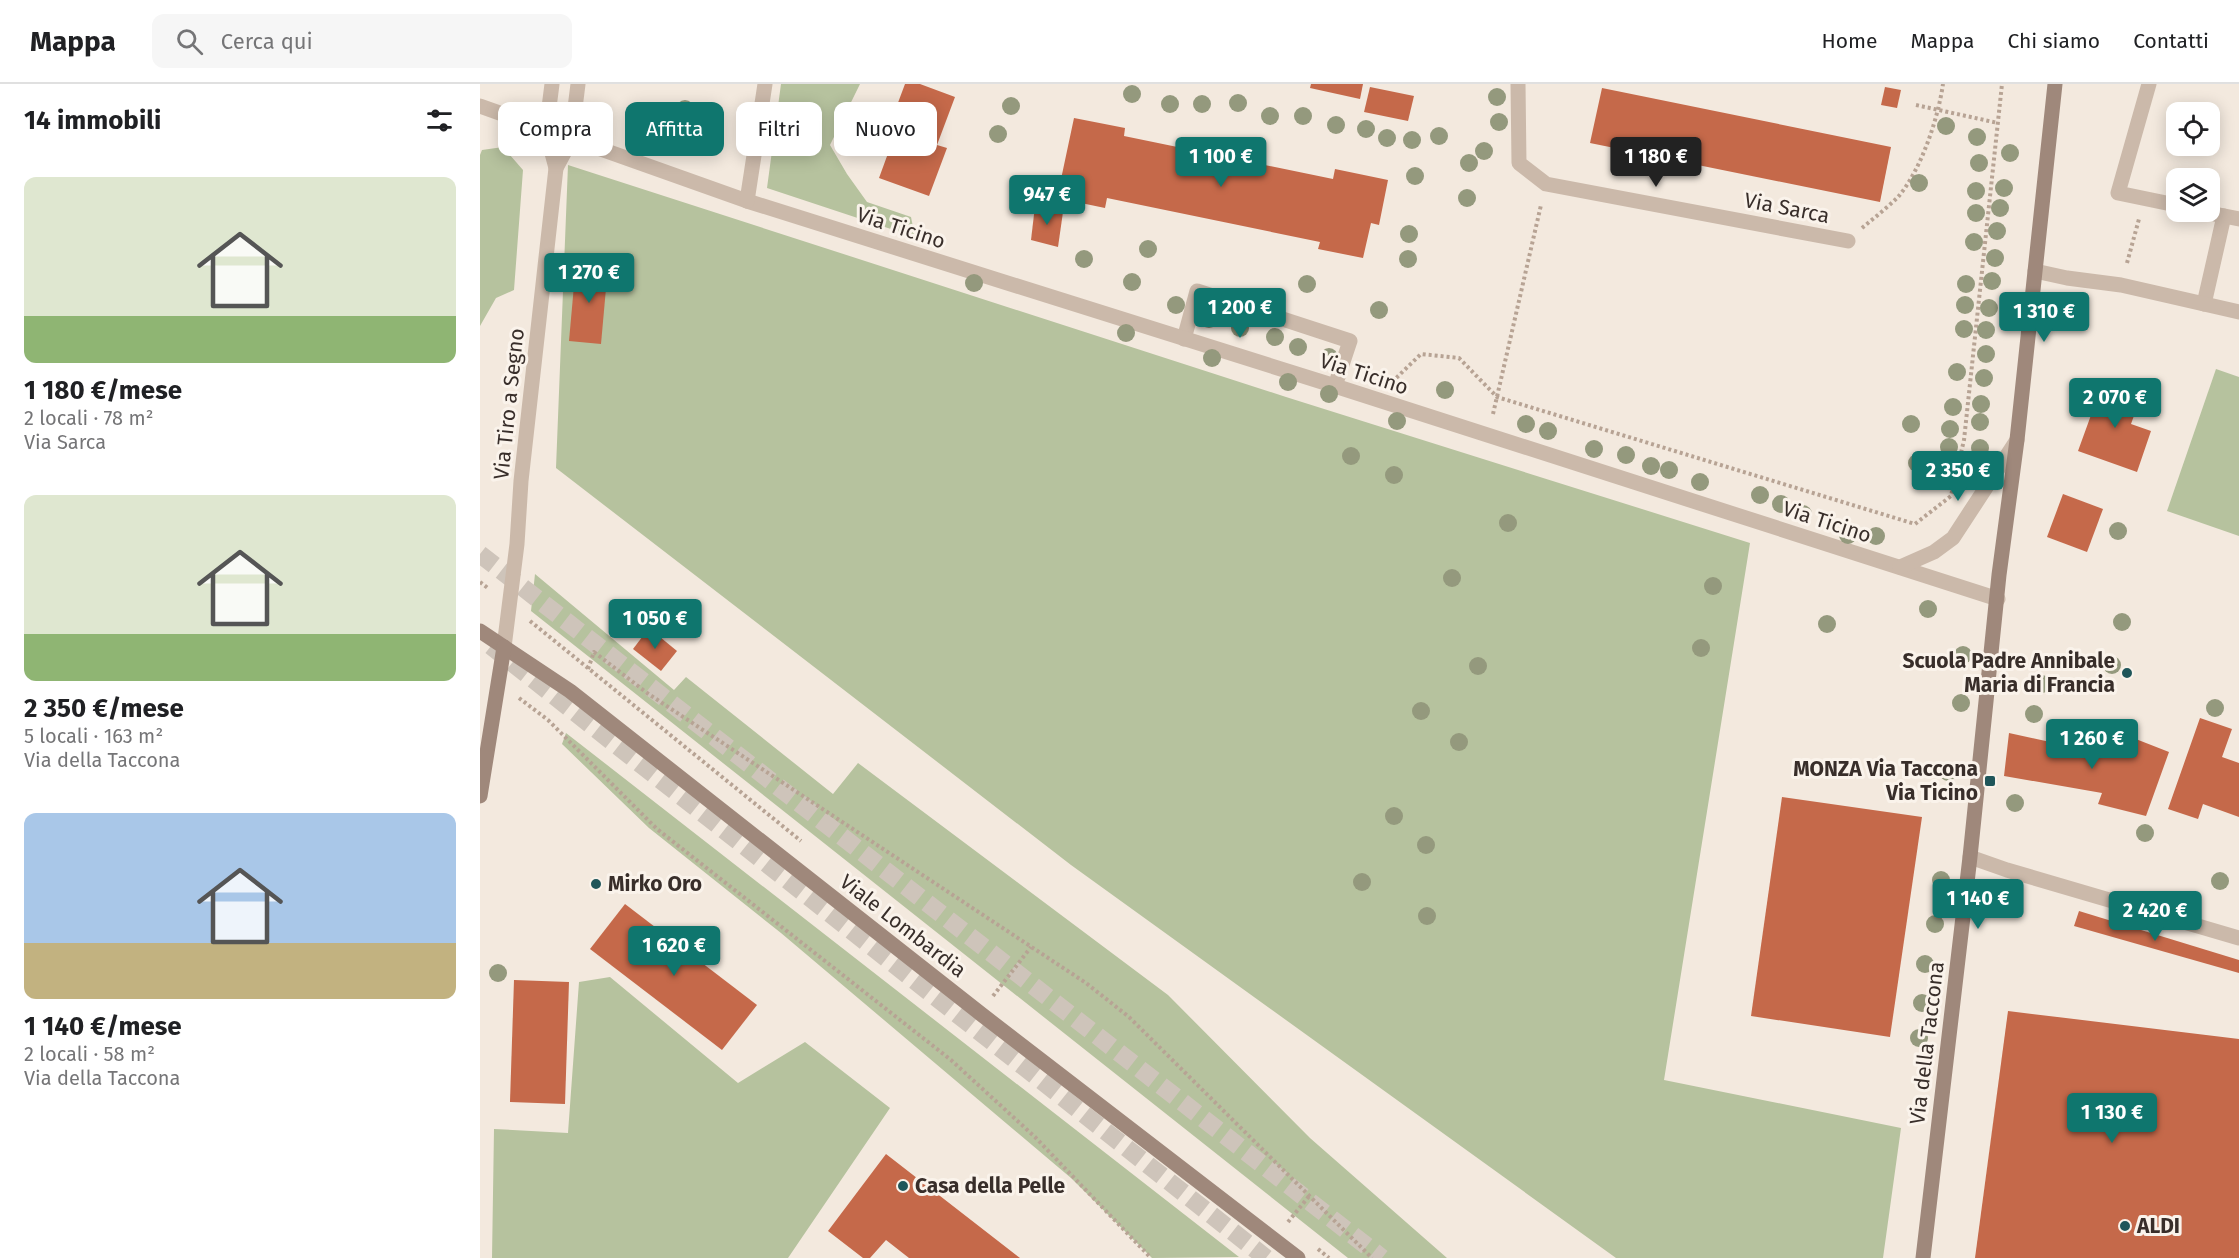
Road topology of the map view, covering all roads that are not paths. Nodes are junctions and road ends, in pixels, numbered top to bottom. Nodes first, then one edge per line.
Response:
1 (552, 84) edge
2 (578, 84) edge
3 (765, 84) edge
4 (1518, 84) edge
5 (2055, 84) edge
6 (2149, 84) edge
7 (550, 102) edge
8 (576, 102) edge
9 (480, 106) edge
10 (498, 113) edge
11 (613, 155) edge
12 (553, 156) edge
13 (562, 156) edge
14 (556, 168) junction
15 (747, 201) junction
16 (2166, 203) edge
17 (2232, 218) edge
18 (1848, 241) road end
19 (2035, 271) junction
20 (2204, 304) junction
21 (2239, 312) edge
22 (1184, 339) junction
23 (1335, 386) junction
24 (2017, 440) junction
25 (1900, 567) junction
26 (1998, 599) junction
27 (480, 631) edge
28 (504, 647) junction
29 (480, 796) edge
30 (1970, 857) junction
31 (2239, 938) edge
32 (1298, 1258) edge
33 (1923, 1258) edge

1 - 7 street
2 - 8 street
3 - 15 street
4 - 18 street, Via Sarca
5 - 19 main road, Via della Taccona
6 - 16 street
9 - 10 street, Via Ticino
11 - 15 street, Via Ticino
12 - 14 street, Via Tiro a Segno
13 - 14 street
14 - 28 street, Via Tiro a Segno
15 - 22 street, Via Ticino
17 - 20 street
19 - 20 street
19 - 24 main road, Via della Taccona
20 - 21 street
22 - 23 street, Via Ticino
22 - 23 street
23 - 25 street, Via Ticino
24 - 25 street, Via della Taccona
24 - 26 main road, Via della Taccona
25 - 26 street, Via Ticino
26 - 30 main road, Via della Taccona
27 - 28 main road, Viale Lombardia
28 - 29 main road
28 - 32 main road, Viale Lombardia
30 - 31 street
30 - 33 main road, Via della Taccona

